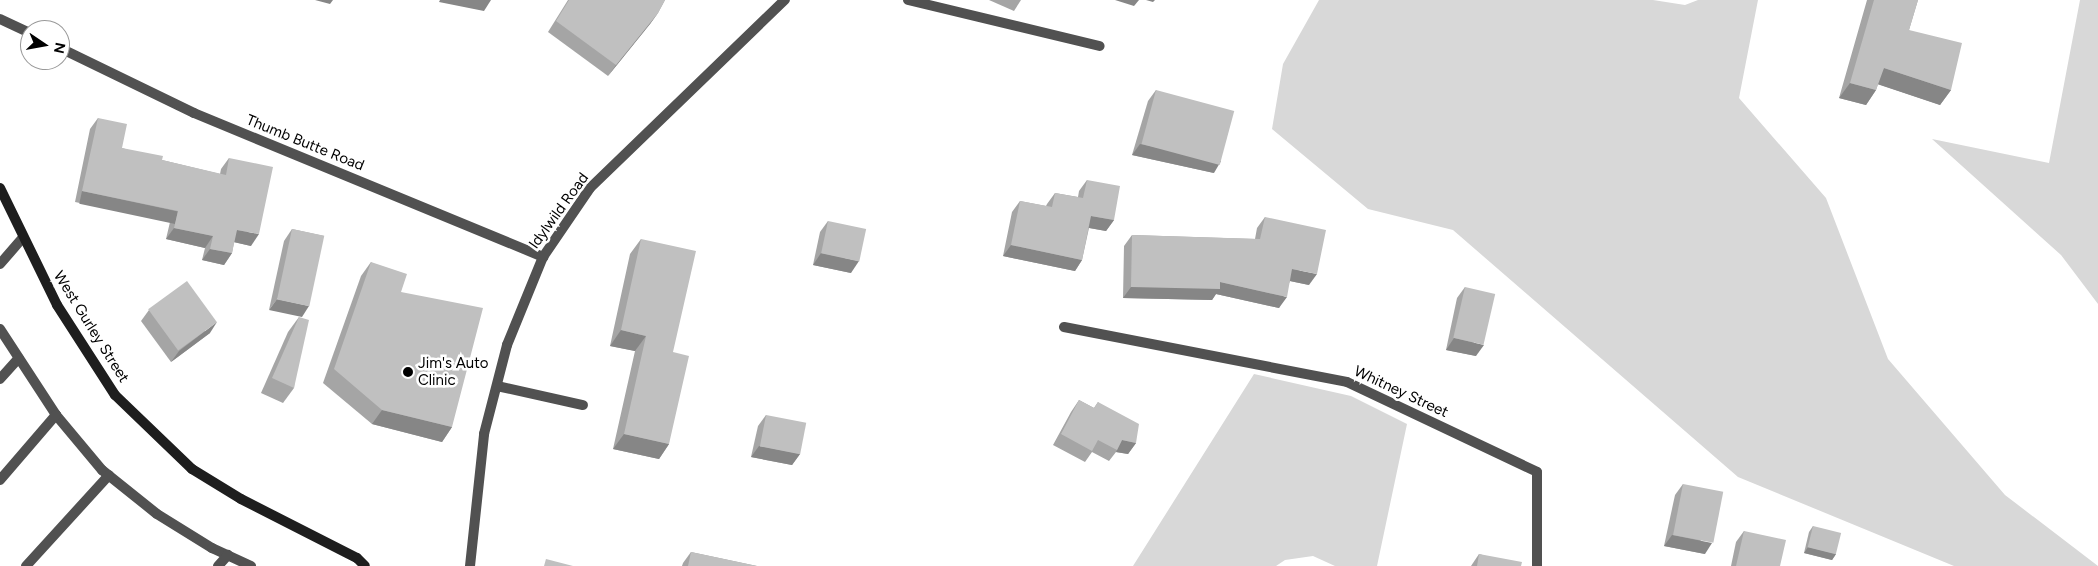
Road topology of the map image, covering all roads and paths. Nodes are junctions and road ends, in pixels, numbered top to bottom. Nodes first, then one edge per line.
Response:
1 (785, 0) edge
2 (908, 0) edge
3 (0, 19) edge
4 (20, 28) edge
5 (1100, 46) dead end
6 (70, 53) edge
7 (0, 188) edge
8 (23, 238) junction
9 (543, 257) junction
10 (0, 264) edge
11 (1064, 327) dead end
12 (0, 329) edge
13 (19, 358) junction
14 (0, 379) edge
15 (497, 386) junction
16 (583, 405) dead end
17 (56, 415) junction
18 (109, 475) junction
19 (0, 480) edge
20 (228, 555) junction
21 (26, 566) edge
22 (218, 566) edge
23 (251, 566) edge
24 (365, 566) edge
25 (470, 566) edge
26 (1537, 566) edge

1 - 9 street, Idylwild Road
2 - 5 street
3 - 4 street
6 - 9 street, Thumb Butte Road
7 - 8 main road, West Gurley Street
8 - 10 street
8 - 24 main road, West Gurley Street
9 - 15 street, Idylwild Road
11 - 26 street, Whitney Street
12 - 13 street
13 - 14 street
13 - 17 street
15 - 16 street
15 - 25 street, Idylwild Road
17 - 18 street
17 - 19 street
18 - 20 street
18 - 21 street
20 - 22 street
20 - 23 street

